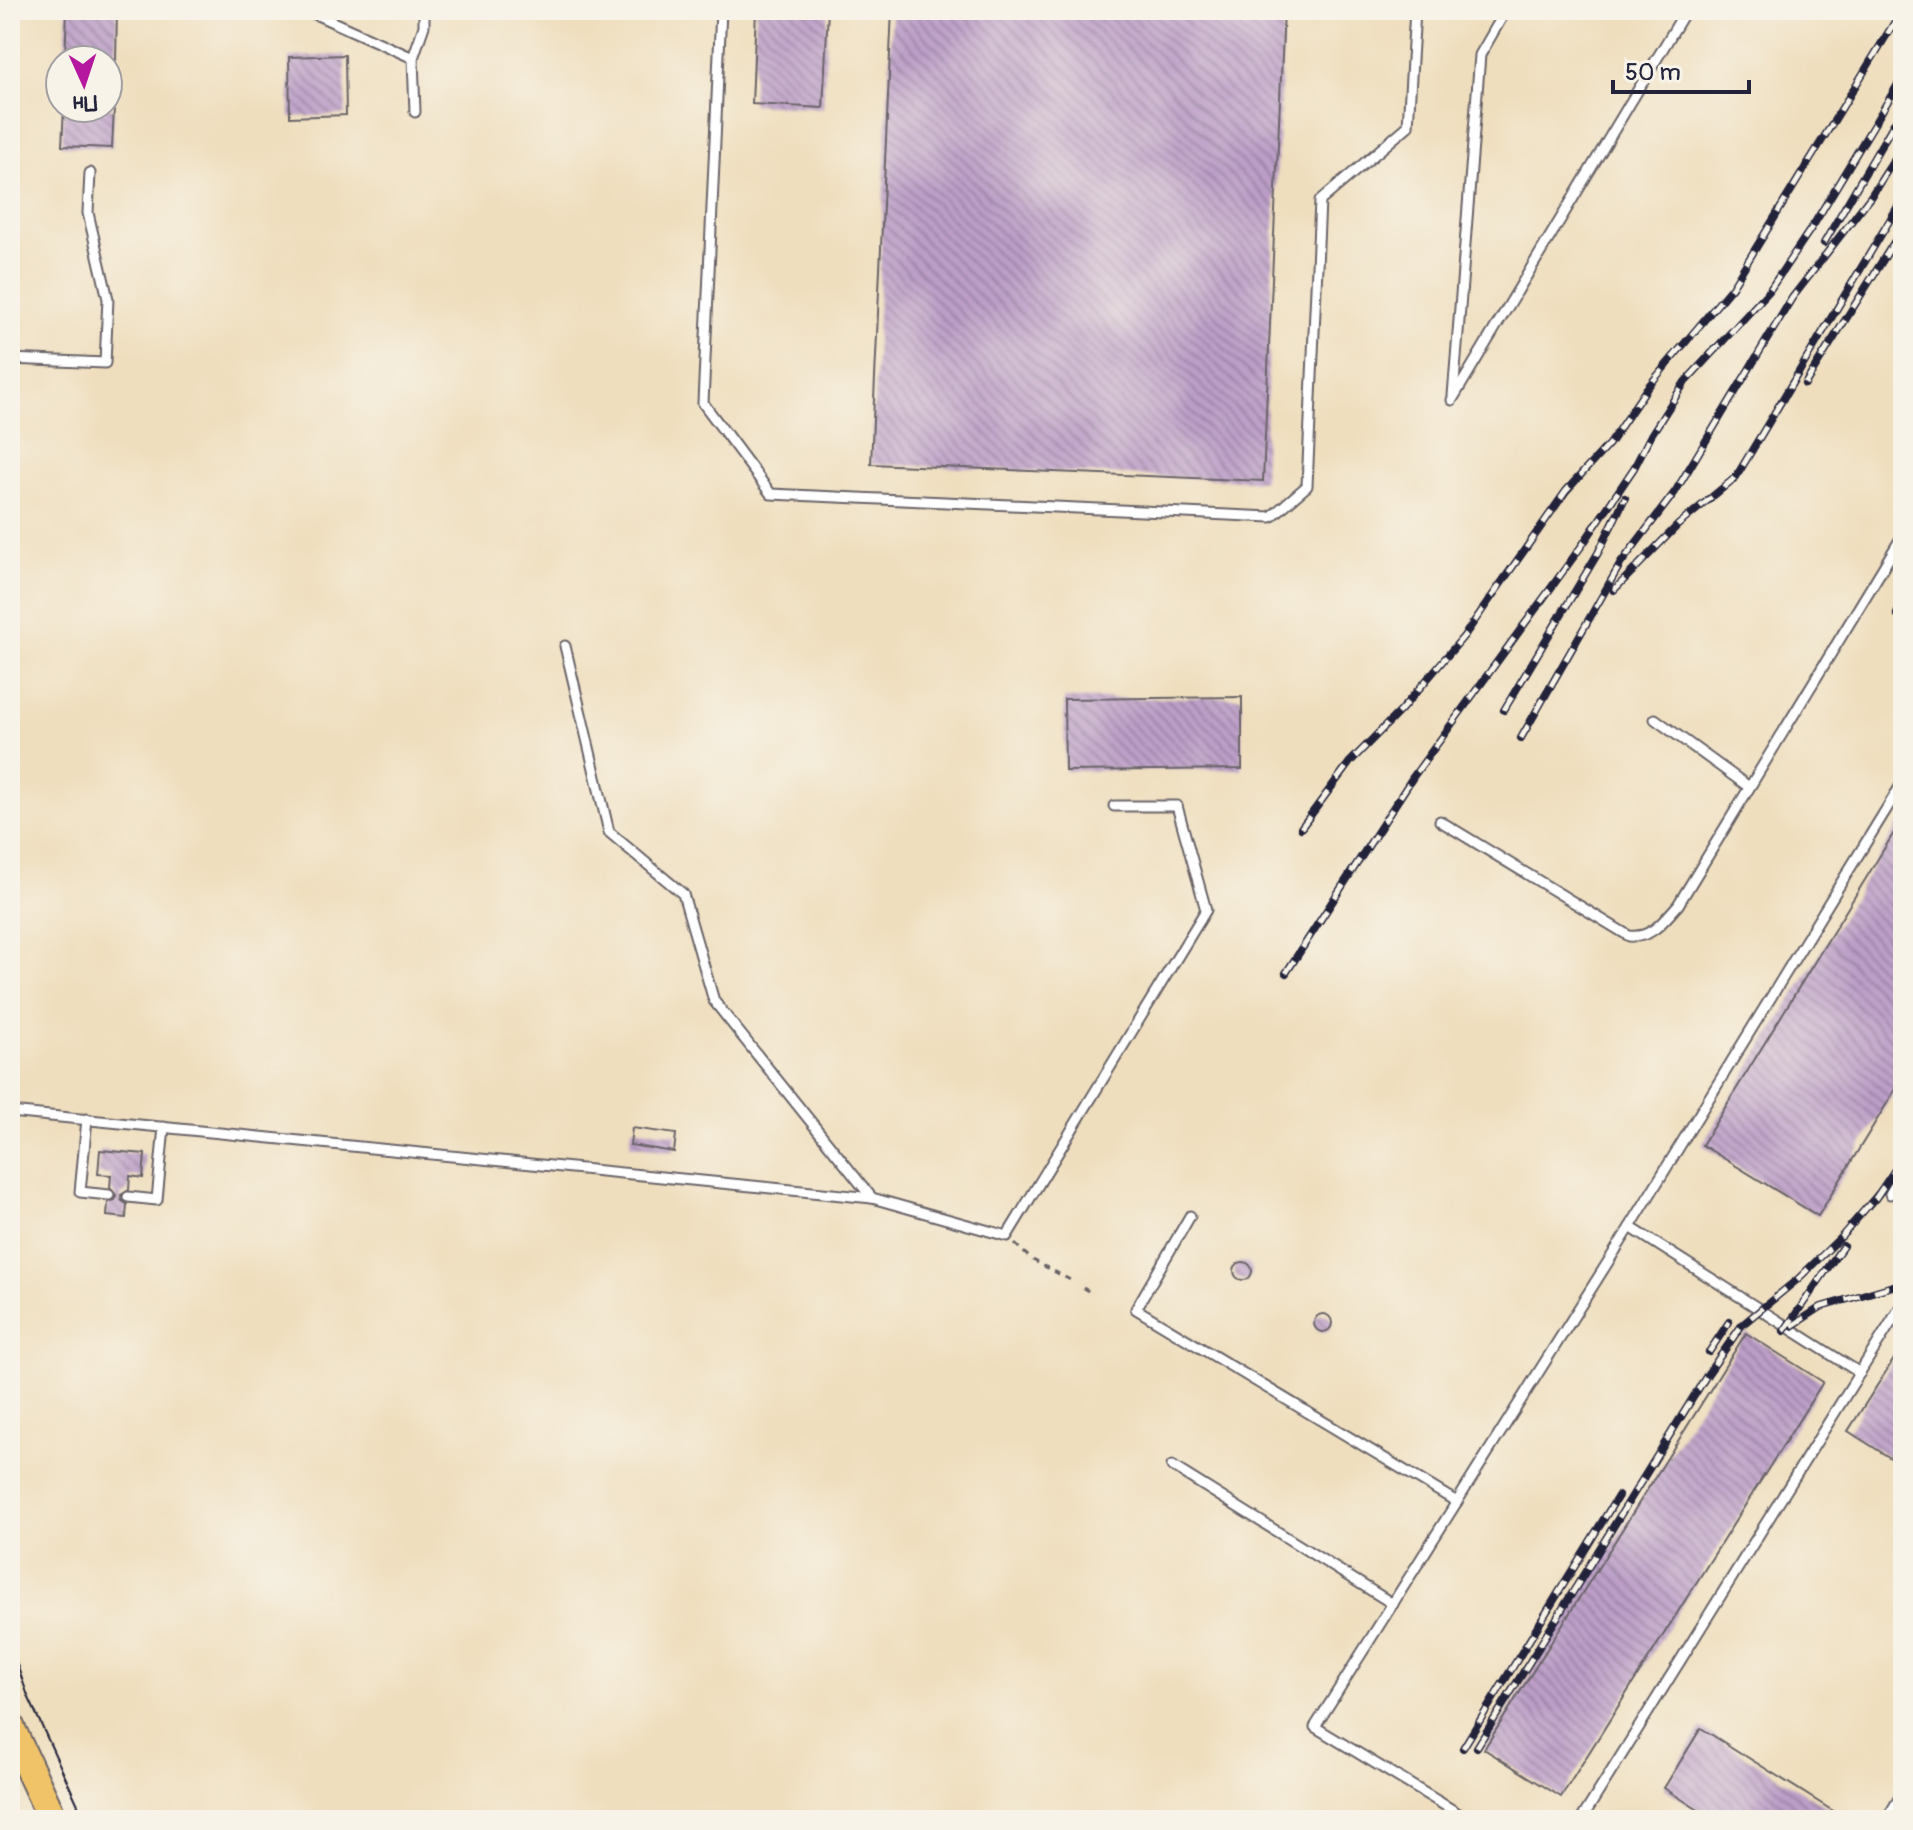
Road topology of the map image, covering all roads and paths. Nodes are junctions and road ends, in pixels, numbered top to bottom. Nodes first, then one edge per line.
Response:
1 (306, 10) edge
2 (424, 10) edge
3 (721, 10) edge
4 (1415, 10) edge
5 (1506, 10) edge
6 (1686, 10) edge
7 (413, 58) junction
8 (415, 112) dead end
9 (90, 173) dead end
10 (10, 359) edge
11 (1903, 535) edge
12 (565, 646) dead end
13 (1655, 719) dead end
14 (1903, 782) edge
15 (1749, 787) junction
16 (1114, 806) dead end
17 (1440, 821) dead end
18 (10, 1112) edge
19 (87, 1119) junction
20 (164, 1127) junction
21 (1903, 1172) edge
22 (1890, 1194) dead end
23 (109, 1195) dead end
24 (128, 1197) dead end
25 (872, 1198) junction
26 (1190, 1216) dead end
27 (1630, 1227) junction
28 (1007, 1236) junction
29 (1074, 1282) dead end
30 (1083, 1288) dead end
31 (1092, 1293) dead end
32 (1903, 1303) edge
33 (1860, 1373) junction
34 (1172, 1466) dead end
35 (1457, 1502) junction
36 (1393, 1604) junction
37 (10, 1727) edge
38 (1903, 1792) edge
39 (53, 1820) edge
40 (1469, 1820) edge
41 (1581, 1820) edge
42 (1886, 1820) edge

1 - 7 lane
2 - 7 lane
3 - 4 lane
5 - 6 lane
7 - 8 lane
9 - 10 lane
11 - 15 lane
12 - 25 lane
13 - 15 lane
14 - 27 lane
15 - 17 lane
16 - 28 lane
18 - 19 lane
19 - 20 lane
19 - 23 lane
20 - 24 lane
20 - 25 lane
21 - 22 lane
25 - 28 lane
26 - 35 lane
27 - 33 lane
27 - 35 lane
28 - 29 path
30 - 31 path
32 - 33 lane
33 - 41 lane
34 - 36 lane
35 - 36 lane
36 - 40 lane
37 - 39 main road
38 - 42 lane

